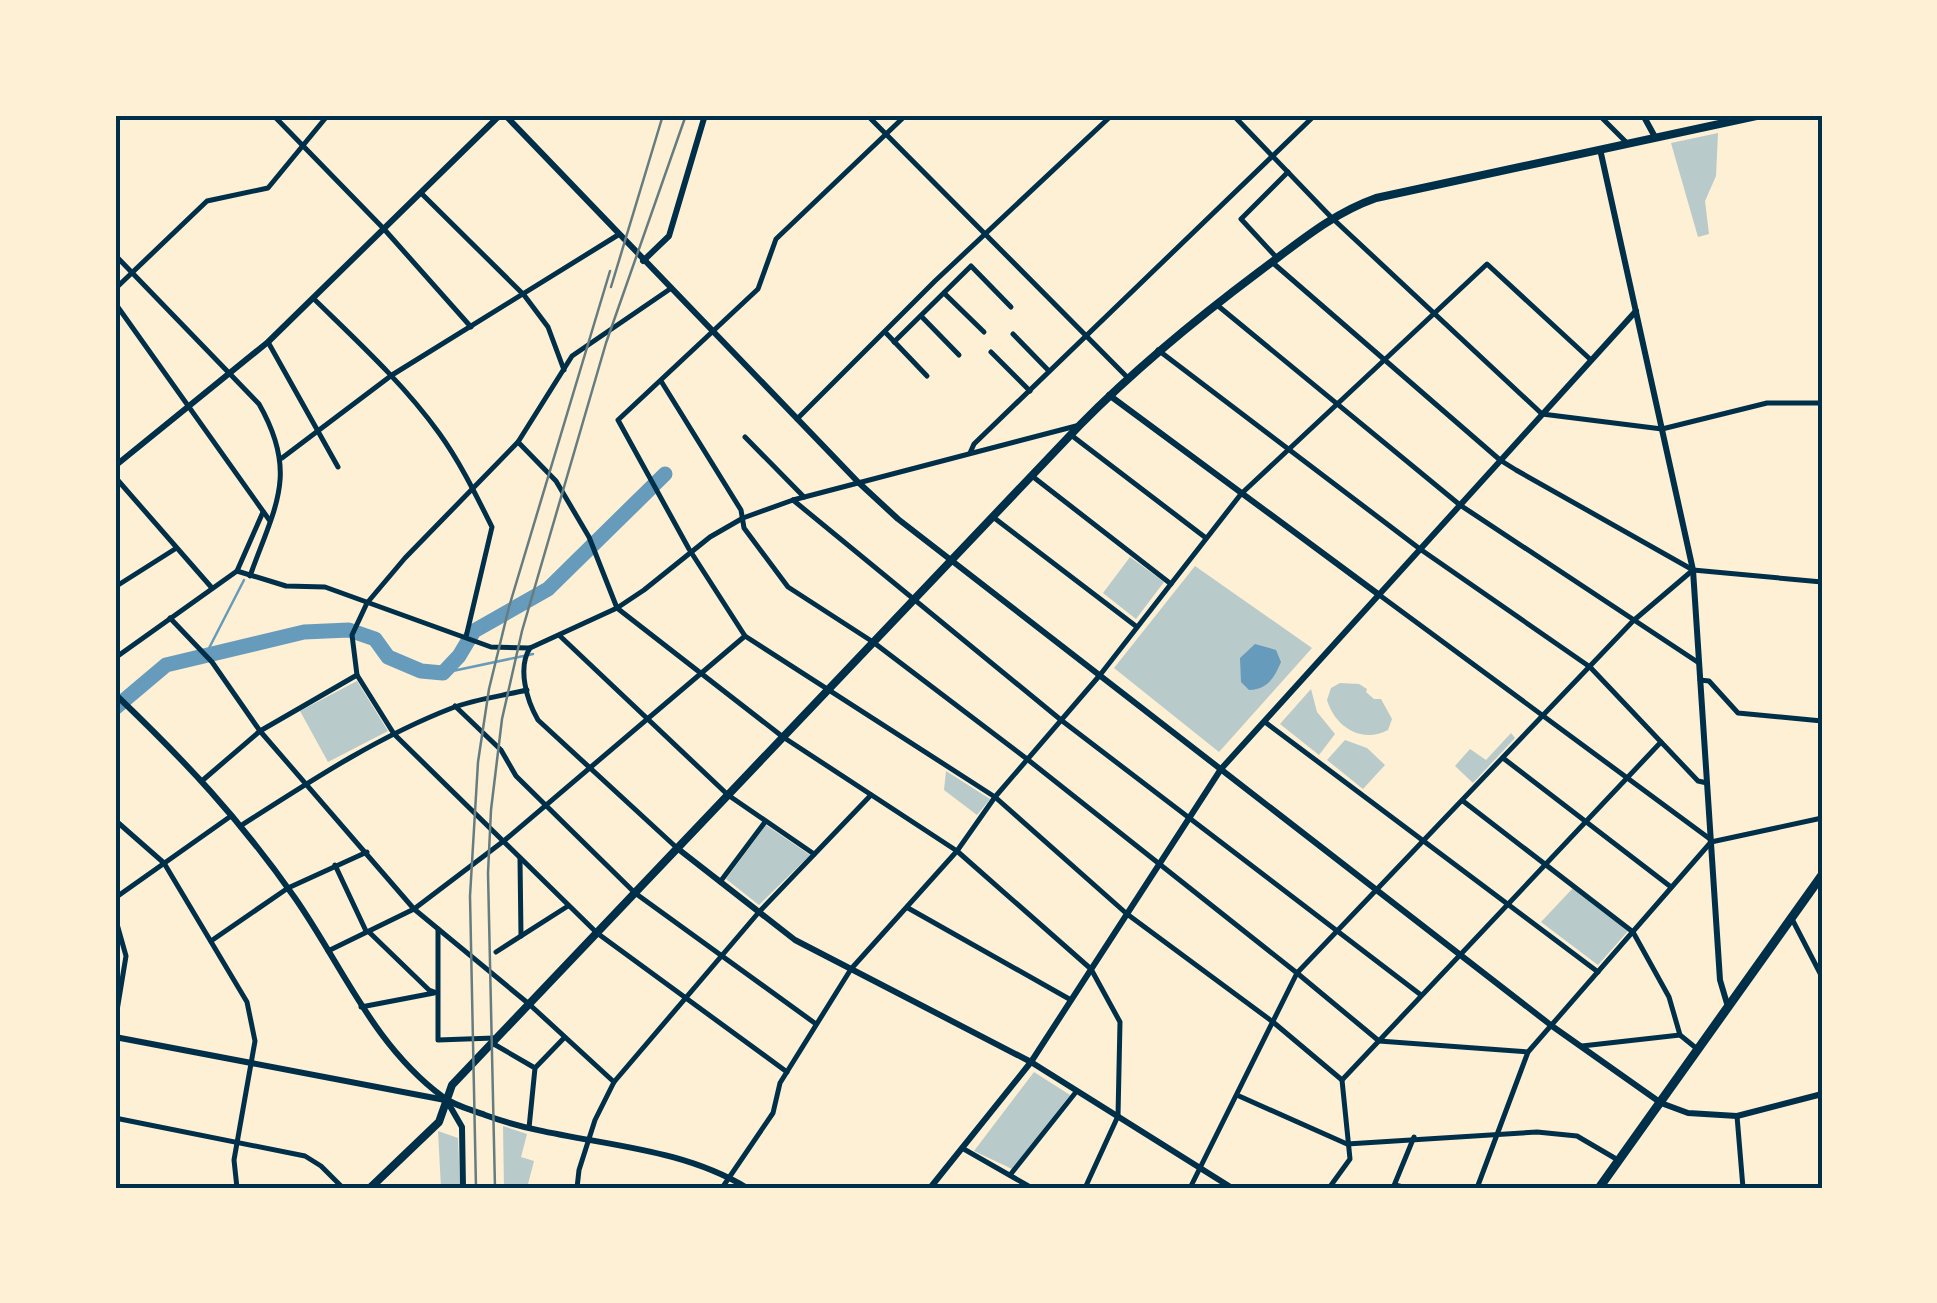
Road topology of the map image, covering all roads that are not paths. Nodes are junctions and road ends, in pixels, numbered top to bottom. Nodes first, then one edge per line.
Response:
1 (273, 115) edge
2 (328, 115) edge
3 (502, 115) edge
4 (705, 115) edge
5 (866, 115) edge
6 (906, 115) edge
7 (1112, 115) edge
8 (1233, 115) edge
9 (1315, 115) edge
10 (1599, 115) edge
11 (1643, 115) edge
12 (1761, 115) edge
13 (886, 135) junction
14 (1654, 137) junction
15 (1626, 143) junction
16 (303, 146) junction
17 (1600, 149) junction
18 (1272, 156) junction
19 (1288, 172) junction
20 (421, 194) junction
21 (1331, 217) junction
22 (384, 229) junction
23 (618, 235) junction
24 (986, 237) junction
25 (115, 255) edge
26 (1274, 260) junction
27 (643, 261) junction
28 (132, 273) junction
29 (115, 289) edge
30 (670, 289) junction
31 (944, 293) junction
32 (524, 295) junction
33 (313, 298) junction
34 (115, 304) edge
35 (1216, 304) junction
36 (1011, 307) dead end
37 (1636, 311) junction
38 (1434, 312) junction
39 (921, 316) junction
40 (471, 326) junction
41 (713, 332) junction
42 (984, 332) dead end
43 (886, 333) junction
44 (1012, 334) dead end
45 (1086, 337) junction
46 (268, 342) junction
47 (894, 342) junction
48 (1158, 350) junction
49 (991, 352) dead end
50 (959, 355) dead end
51 (1383, 359) junction
52 (1591, 360) junction
53 (564, 370) junction
54 (1050, 372) junction
55 (232, 374) junction
56 (392, 375) junction
57 (926, 376) dead end
58 (1128, 378) junction
59 (661, 381) junction
60 (1030, 391) junction
61 (1110, 395) junction
62 (1336, 403) junction
63 (1822, 403) edge
64 (189, 405) junction
65 (1542, 414) junction
66 (797, 420) junction
67 (1080, 425) junction
68 (1662, 429) junction
69 (318, 431) junction
70 (1071, 436) junction
71 (744, 437) dead end
72 (518, 442) junction
73 (1287, 449) junction
74 (970, 454) junction
75 (282, 458) junction
76 (1500, 460) junction
77 (115, 466) edge
78 (338, 467) dead end
79 (1032, 476) junction
80 (115, 477) edge
81 (858, 482) junction
82 (472, 488) junction
83 (1241, 494) junction
84 (804, 497) junction
85 (793, 500) junction
86 (1460, 505) junction
87 (263, 512) junction
88 (993, 517) junction
89 (742, 518) junction
90 (270, 521) junction
91 (1206, 538) junction
92 (175, 548) junction
93 (1420, 549) junction
94 (692, 551) junction
95 (952, 560) junction
96 (1693, 570) junction
97 (237, 571) junction
98 (250, 576) junction
99 (1822, 582) edge
100 (1171, 584) junction
101 (115, 587) edge
102 (212, 588) junction
103 (1378, 594) junction
104 (914, 599) junction
105 (367, 602) junction
106 (616, 608) junction
107 (170, 618) junction
108 (1634, 621) junction
109 (1138, 626) junction
110 (560, 636) junction
111 (744, 636) junction
112 (466, 637) junction
113 (873, 642) junction
114 (529, 649) junction
115 (115, 658) edge
116 (1700, 664) junction
117 (1590, 667) junction
118 (700, 673) junction
119 (357, 675) junction
120 (1100, 675) junction
121 (1700, 680) junction
122 (829, 689) junction
123 (527, 690) junction
124 (117, 696) edge
125 (455, 706) junction
126 (1543, 717) junction
127 (648, 720) junction
128 (1061, 720) junction
129 (1264, 721) junction
130 (1822, 721) edge
131 (260, 730) junction
132 (394, 734) junction
133 (784, 737) junction
134 (1661, 742) junction
135 (1503, 758) junction
136 (1027, 759) junction
137 (591, 769) junction
138 (1220, 769) junction
139 (1627, 778) junction
140 (203, 780) junction
141 (308, 783) junction
142 (1707, 783) junction
143 (728, 795) junction
144 (871, 795) junction
145 (994, 797) junction
146 (1462, 800) junction
147 (547, 804) junction
148 (234, 814) junction
149 (1189, 818) junction
150 (1822, 818) edge
151 (115, 820) edge
152 (765, 822) junction
153 (1585, 822) junction
154 (242, 825) junction
155 (505, 840) junction
156 (1424, 840) junction
157 (1711, 841) junction
158 (677, 848) junction
159 (957, 851) junction
160 (368, 852) junction
161 (814, 854) junction
162 (520, 856) junction
163 (164, 863) junction
164 (1545, 864) junction
165 (336, 865) junction
166 (1159, 865) junction
167 (1822, 876) edge
168 (720, 882) junction
169 (1671, 887) junction
170 (288, 888) junction
171 (1376, 890) junction
172 (635, 893) junction
173 (115, 898) edge
174 (1507, 904) junction
175 (568, 906) junction
176 (414, 908) junction
177 (907, 908) junction
178 (759, 912) junction
179 (1127, 914) junction
180 (115, 916) edge
181 (1792, 919) junction
182 (438, 929) junction
183 (367, 931) junction
184 (1338, 931) junction
185 (1633, 932) junction
186 (596, 933) junction
187 (521, 936) junction
188 (211, 941) junction
189 (328, 951) junction
190 (496, 952) dead end
191 (1461, 955) junction
192 (722, 956) junction
193 (1091, 969) junction
194 (851, 970) junction
195 (1598, 972) junction
196 (1297, 973) junction
197 (1822, 977) edge
198 (437, 993) junction
199 (1421, 996) junction
200 (685, 999) junction
201 (1071, 1000) junction
202 (530, 1004) junction
203 (361, 1007) junction
204 (1728, 1008) junction
205 (1273, 1022) junction
206 (115, 1024) edge
207 (816, 1024) junction
208 (1552, 1026) junction
209 (1680, 1035) junction
210 (115, 1037) edge
211 (564, 1038) junction
212 (495, 1041) junction
213 (1379, 1042) junction
214 (1579, 1046) junction
215 (1699, 1049) junction
216 (1528, 1052) junction
217 (250, 1062) junction
218 (1032, 1062) junction
219 (536, 1068) junction
220 (787, 1072) junction
221 (1342, 1080) junction
222 (614, 1082) junction
223 (1078, 1090) junction
224 (1822, 1094) edge
225 (1239, 1096) junction
226 (446, 1100) junction
227 (1661, 1102) junction
228 (1118, 1116) junction
229 (1738, 1116) junction
230 (115, 1118) edge
231 (529, 1128) junction
232 (1495, 1133) junction
233 (1414, 1137) junction
234 (588, 1140) junction
235 (236, 1142) junction
236 (1347, 1144) junction
237 (962, 1148) junction
238 (1618, 1161) junction
239 (1201, 1169) junction
240 (1010, 1175) junction
241 (728, 1177) junction
242 (1394, 1186) edge
243 (237, 1188) edge
244 (342, 1188) edge
245 (370, 1188) edge
246 (463, 1188) edge
247 (577, 1188) edge
248 (722, 1188) edge
249 (746, 1188) edge
250 (930, 1188) edge
251 (1032, 1188) edge
252 (1085, 1188) edge
253 (1190, 1188) edge
254 (1232, 1188) edge
255 (1329, 1188) edge
256 (1407, 1188) edge
257 (1476, 1188) edge
258 (1600, 1188) edge
259 (1742, 1188) edge

1 - 16 street
2 - 16 street
3 - 20 street
3 - 23 street
4 - 27 street
5 - 13 street
6 - 13 street
7 - 24 street
8 - 18 street
9 - 18 street
10 - 15 street
11 - 14 street
12 - 14 main road
13 - 24 street
13 - 41 street
14 - 15 main road
15 - 17 main road
16 - 22 street
16 - 28 street
17 - 21 main road
17 - 37 street
18 - 19 street
18 - 45 street
19 - 21 street
19 - 26 street
20 - 22 street
20 - 32 street
21 - 26 main road
21 - 38 street
22 - 33 street
22 - 40 street
23 - 27 street
23 - 32 street
24 - 43 street
24 - 45 street
25 - 28 street
26 - 35 main road
26 - 51 street
27 - 30 street
28 - 29 street
28 - 55 street
30 - 41 street
30 - 53 street
31 - 36 street
31 - 39 street
31 - 42 street
32 - 40 street
32 - 53 street
33 - 46 street
33 - 56 street
34 - 64 street
35 - 48 main road
35 - 62 street
37 - 52 street
37 - 68 street
38 - 51 street
38 - 52 street
38 - 65 street
39 - 47 street
39 - 50 street
40 - 56 street
41 - 59 street
41 - 66 street
43 - 47 street
43 - 66 street
44 - 54 street
45 - 54 street
45 - 58 street
46 - 55 street
46 - 69 street
47 - 57 street
48 - 58 main road
48 - 73 street
49 - 60 street
51 - 62 street
51 - 76 street
52 - 65 street
53 - 72 street
54 - 60 street
55 - 64 street
55 - 75 street
56 - 69 street
56 - 82 street
58 - 61 main road
59 - 89 street
59 - 94 street
60 - 74 street
61 - 67 main road
61 - 83 street
62 - 73 street
62 - 86 street
63 - 68 street
64 - 77 street
64 - 87 street
65 - 68 street
65 - 76 street
66 - 81 street
67 - 70 main road
67 - 74 street
68 - 96 street
69 - 75 street
69 - 78 street
70 - 79 main road
70 - 91 street
71 - 84 street
72 - 82 street
72 - 106 street
73 - 83 street
73 - 93 street
74 - 81 street
75 - 90 street
76 - 86 street
76 - 96 street
79 - 88 main road
79 - 100 street
80 - 92 street
81 - 84 street
81 - 95 street
82 - 105 street
82 - 112 street
83 - 91 street
83 - 103 street
84 - 85 street
85 - 89 street
85 - 104 street
86 - 93 street
86 - 108 street
87 - 90 street
87 - 97 street
88 - 95 main road
88 - 109 street
89 - 94 street
89 - 113 street
90 - 98 street
91 - 100 street
92 - 101 street
92 - 102 street
93 - 103 street
93 - 117 street
94 - 106 street
94 - 111 street
95 - 104 main road
95 - 120 street
96 - 99 street
96 - 108 street
96 - 116 street
97 - 98 street
97 - 102 street
98 - 105 street
100 - 109 street
102 - 107 street
103 - 126 street
103 - 129 street
104 - 113 main road
104 - 128 street
105 - 112 street
105 - 119 street
106 - 110 street
106 - 118 street
107 - 115 street
107 - 131 street
108 - 116 street
108 - 117 street
109 - 120 street
110 - 114 street
110 - 127 street
111 - 118 street
111 - 122 street
112 - 114 street
113 - 122 main road
113 - 136 street
114 - 123 street
116 - 121 street
117 - 126 street
117 - 134 street
118 - 127 street
118 - 133 street
119 - 131 street
119 - 132 street
120 - 128 street
120 - 138 street
121 - 130 street
121 - 142 street
122 - 133 main road
122 - 145 street
123 - 125 street
123 - 137 street
124 - 140 street
125 - 132 street
125 - 147 street
126 - 135 street
126 - 139 street
127 - 137 street
127 - 143 street
128 - 136 street
128 - 149 street
129 - 138 street
129 - 156 street
131 - 140 street
131 - 141 street
132 - 141 street
132 - 155 street
133 - 143 main road
133 - 144 street
134 - 139 street
134 - 142 street
135 - 146 street
135 - 153 street
136 - 145 street
136 - 166 street
137 - 147 street
137 - 158 street
138 - 149 street
138 - 171 street
139 - 153 street
139 - 157 street
140 - 148 street
141 - 154 street
141 - 160 street
142 - 157 street
143 - 152 street
143 - 158 main road
144 - 159 street
144 - 161 street
145 - 159 street
145 - 179 street
146 - 156 street
146 - 164 street
147 - 155 street
147 - 172 street
148 - 154 street
148 - 163 street
149 - 166 street
149 - 184 street
150 - 157 street
151 - 163 street
152 - 161 street
152 - 168 street
153 - 164 street
153 - 169 street
154 - 170 street
155 - 162 street
155 - 176 street
156 - 171 street
156 - 174 street
157 - 169 street
157 - 204 street
158 - 168 street
158 - 172 main road
159 - 177 street
159 - 193 street
160 - 165 street
160 - 176 street
161 - 178 street
162 - 175 street
162 - 187 street
163 - 173 street
163 - 188 street
164 - 174 street
164 - 185 street
165 - 170 street
165 - 183 street
166 - 179 street
166 - 196 street
167 - 181 highway
168 - 178 street
169 - 185 street
170 - 188 street
170 - 189 street
171 - 184 street
171 - 191 street
172 - 186 main road
172 - 192 street
174 - 191 street
174 - 195 street
175 - 186 street
175 - 187 street
176 - 182 street
176 - 183 street
177 - 194 street
177 - 201 street
178 - 192 street
178 - 194 street
179 - 193 street
179 - 205 street
180 - 206 street
181 - 197 street
181 - 204 highway
182 - 198 street
182 - 202 street
183 - 189 street
183 - 198 street
184 - 196 street
184 - 199 street
185 - 195 street
185 - 209 street
186 - 200 street
186 - 202 main road
187 - 190 street
188 - 217 street
189 - 203 street
191 - 199 street
191 - 208 street
192 - 200 street
192 - 207 street
193 - 201 street
193 - 228 street
194 - 207 street
194 - 218 street
195 - 208 street
196 - 205 street
196 - 213 street
198 - 203 street
198 - 212 street
199 - 213 street
200 - 220 street
200 - 222 street
201 - 218 street
202 - 211 street
202 - 212 main road
203 - 226 street
204 - 215 highway
205 - 221 street
205 - 225 street
207 - 220 street
208 - 214 street
208 - 216 street
209 - 214 street
209 - 215 street
210 - 217 street
211 - 219 street
211 - 222 street
212 - 219 street
212 - 226 main road
213 - 216 street
213 - 221 street
214 - 227 street
215 - 227 highway
216 - 232 street
217 - 226 street
217 - 235 street
218 - 223 street
218 - 237 street
219 - 231 street
220 - 241 street
221 - 236 street
222 - 234 street
223 - 228 street
223 - 240 street
224 - 229 street
225 - 236 street
225 - 239 street
226 - 231 street
226 - 245 main road
226 - 246 street
227 - 229 street
227 - 238 highway
228 - 239 street
228 - 252 street
229 - 259 street
230 - 235 street
231 - 234 street
232 - 233 street
232 - 238 street
232 - 257 street
233 - 236 street
233 - 242 street
234 - 241 street
234 - 247 street
235 - 243 street
235 - 244 street
236 - 255 street
237 - 240 street
237 - 250 street
238 - 258 highway
239 - 253 street
239 - 254 street
240 - 251 street
241 - 248 street
241 - 249 street
242 - 256 street

